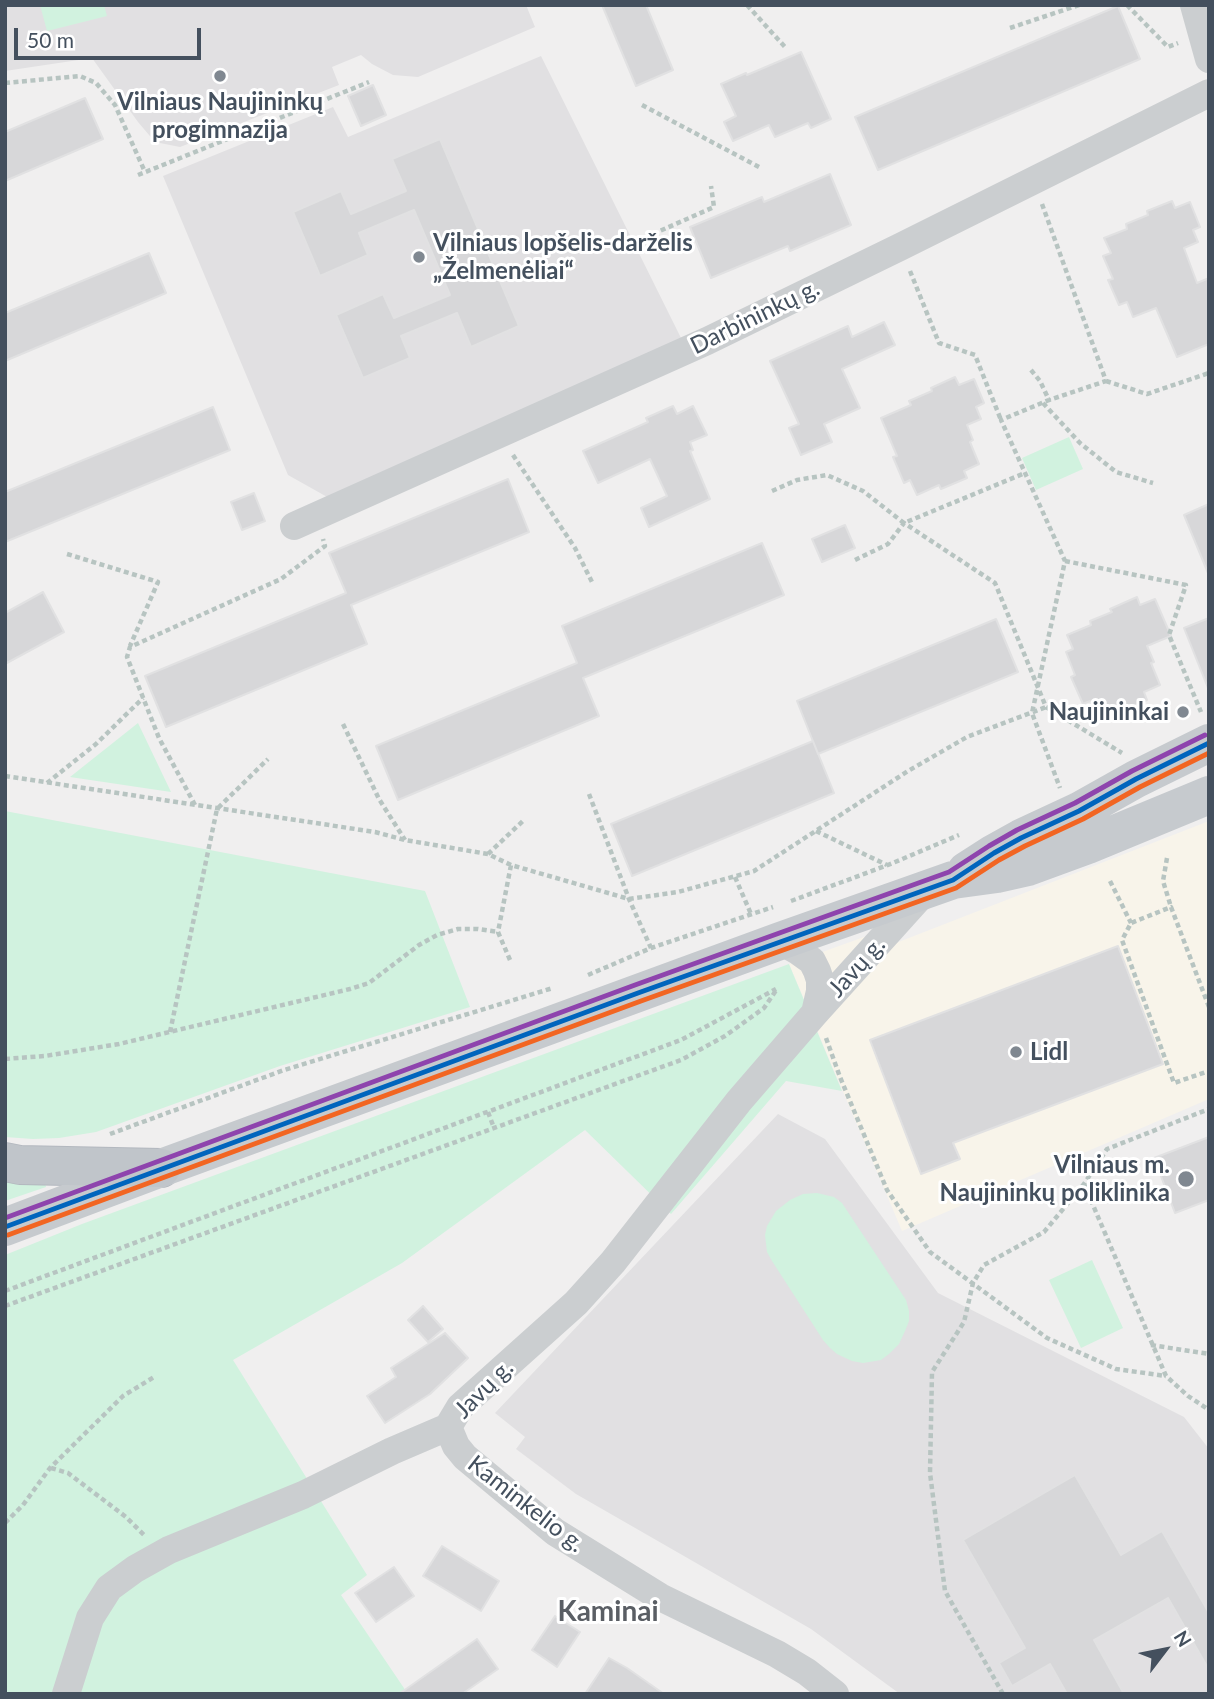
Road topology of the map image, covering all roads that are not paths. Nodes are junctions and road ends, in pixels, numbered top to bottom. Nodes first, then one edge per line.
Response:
1 (1194, 5) edge
2 (1205, 46) edge
3 (1209, 93) edge
4 (305, 521) road end
5 (1200, 724) edge
6 (1209, 795) edge
7 (940, 885) junction
8 (779, 924) junction
9 (820, 1025) junction
10 (5, 1162) edge
11 (161, 1168) junction
12 (5, 1227) edge
13 (448, 1427) junction
14 (66, 1694) edge
15 (835, 1694) edge

1 - 2 street
3 - 4 street, Darbininkų g.
5 - 7 main road
6 - 7 main road
7 - 8 main road
7 - 9 street, Javų g.
8 - 9 street, Javų g.
8 - 11 main road
9 - 13 street, Javų g.
10 - 11 highway
11 - 12 main road
13 - 14 street, Javų g.
13 - 15 street, Kaminkelio g.

